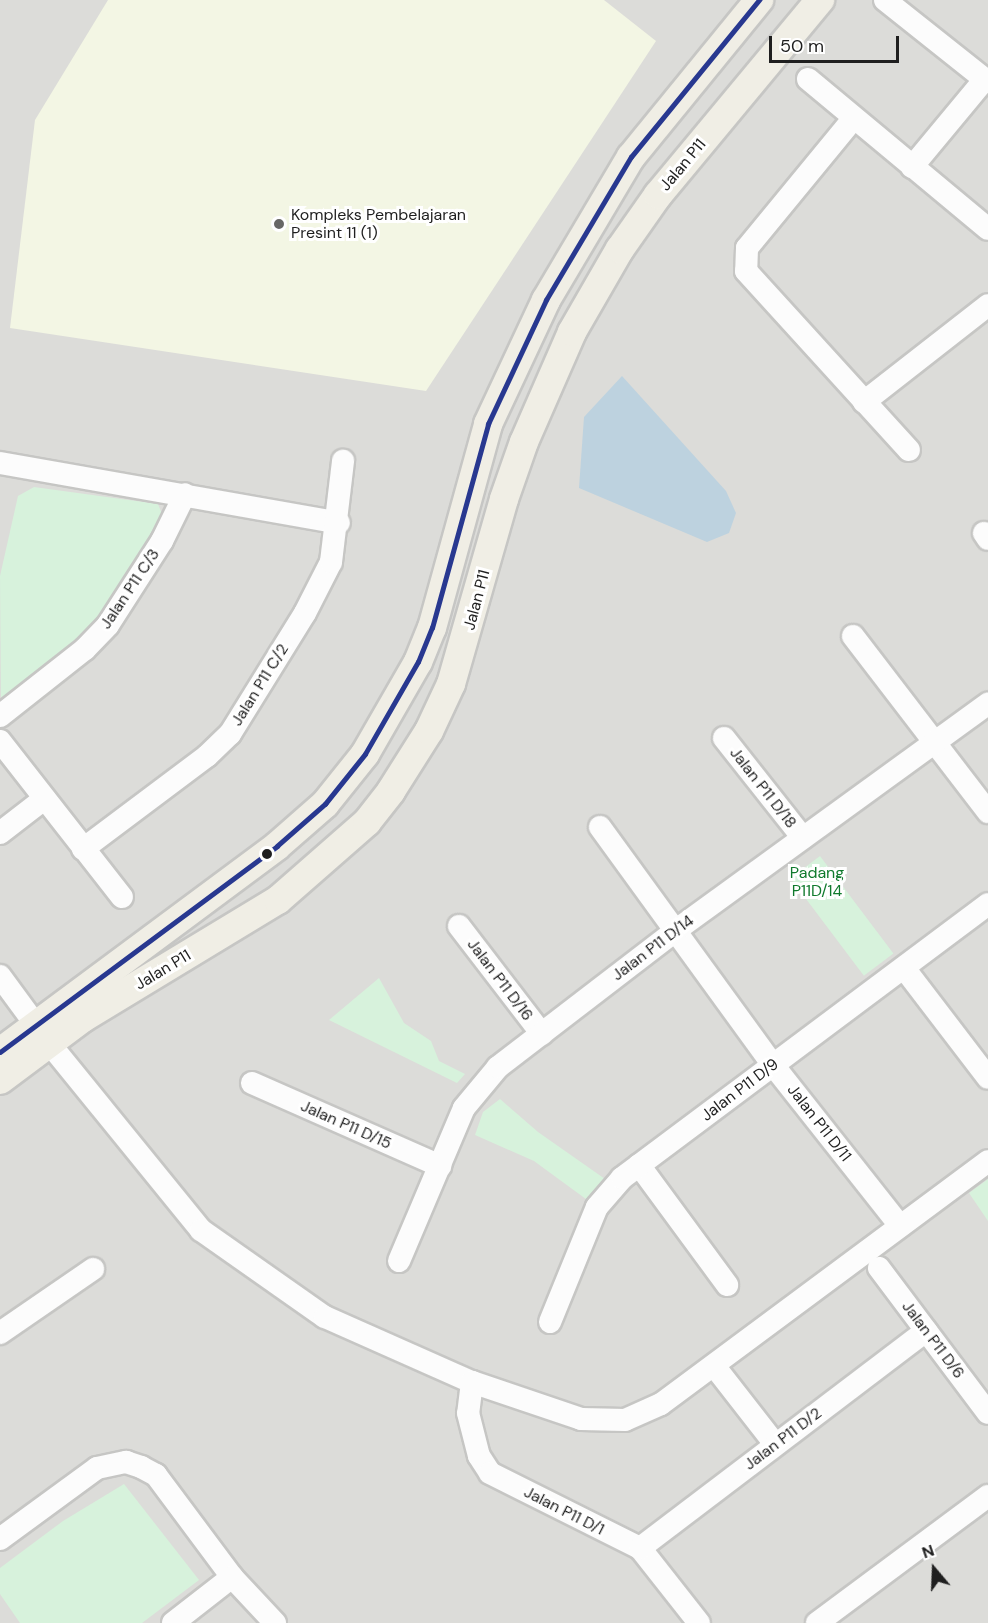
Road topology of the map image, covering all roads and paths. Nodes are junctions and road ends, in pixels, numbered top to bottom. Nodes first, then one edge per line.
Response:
1 (759, 0) edge
2 (820, 0) edge
3 (885, 0) edge
4 (808, 79) dead end
5 (986, 81) edge
6 (853, 119) junction
7 (912, 167) junction
8 (988, 230) edge
9 (988, 304) edge
10 (864, 402) junction
11 (909, 450) dead end
12 (343, 461) dead end
13 (1, 468) edge
14 (185, 494) junction
15 (339, 523) junction
16 (853, 636) dead end
17 (988, 704) edge
18 (0, 716) edge
19 (724, 738) dead end
20 (0, 741) edge
21 (935, 745) junction
22 (45, 799) junction
23 (988, 812) edge
24 (600, 827) dead end
25 (0, 834) edge
26 (803, 838) junction
27 (83, 849) junction
28 (122, 897) dead end
29 (988, 904) edge
30 (459, 926) dead end
31 (675, 931) junction
32 (904, 968) junction
33 (0, 976) edge
34 (43, 1034) junction
35 (542, 1034) junction
36 (0, 1052) edge
37 (773, 1065) junction
38 (988, 1078) edge
39 (0, 1080) edge
40 (252, 1083) dead end
41 (988, 1161) edge
42 (639, 1165) junction
43 (440, 1166) junction
44 (900, 1226) junction
45 (399, 1261) dead end
46 (879, 1268) dead end
47 (93, 1269) dead end
48 (727, 1285) dead end
49 (550, 1322) dead end
50 (926, 1331) junction
51 (0, 1333) edge
52 (715, 1367) junction
53 (472, 1382) junction
54 (988, 1413) edge
55 (775, 1444) junction
56 (988, 1496) edge
57 (0, 1539) edge
58 (640, 1548) junction
59 (232, 1577) junction
60 (173, 1623) edge
61 (275, 1623) edge
62 (699, 1623) edge
63 (817, 1623) edge

1 - 34 main road, Jalan P11
2 - 34 main road, Jalan P11
3 - 5 street
4 - 6 street
5 - 7 street
6 - 7 street
6 - 10 street
7 - 8 street
9 - 10 street
10 - 11 street
12 - 15 street, Jalan P11 C/2
13 - 14 street
14 - 15 street
14 - 18 street, Jalan P11 C/3
15 - 27 street, Jalan P11 C/2
16 - 21 street
17 - 21 street, Jalan P11 D/14
19 - 26 street, Jalan P11 D/18
20 - 22 street
21 - 23 street
21 - 26 street, Jalan P11 D/14
22 - 25 street
22 - 27 street
24 - 31 street, Jalan P11 D/11
26 - 31 street, Jalan P11 D/14
27 - 28 street
29 - 32 street, Jalan P11 D/9
30 - 35 street, Jalan P11 D/16
31 - 35 street, Jalan P11 D/14
31 - 37 street, Jalan P11 D/11
32 - 37 street, Jalan P11 D/9
32 - 38 street
33 - 34 street
34 - 36 main road, Jalan P11
34 - 39 main road, Jalan P11
34 - 53 street
35 - 43 street, Jalan P11 D/14
37 - 42 street, Jalan P11 D/9
37 - 44 street, Jalan P11 D/11
40 - 43 street, Jalan P11 D/15
41 - 44 street
42 - 48 street
42 - 49 street, Jalan P11 D/9
43 - 45 street, Jalan P11 D/14
44 - 52 street
46 - 50 street, Jalan P11 D/6
47 - 51 street
50 - 54 street, Jalan P11 D/6
50 - 55 street, Jalan P11 D/2
52 - 53 street
52 - 55 street
53 - 58 street, Jalan P11 D/1
55 - 58 street, Jalan P11 D/2
56 - 63 street
57 - 59 street
58 - 62 street, Jalan P11 D/1
59 - 60 street
59 - 61 street

